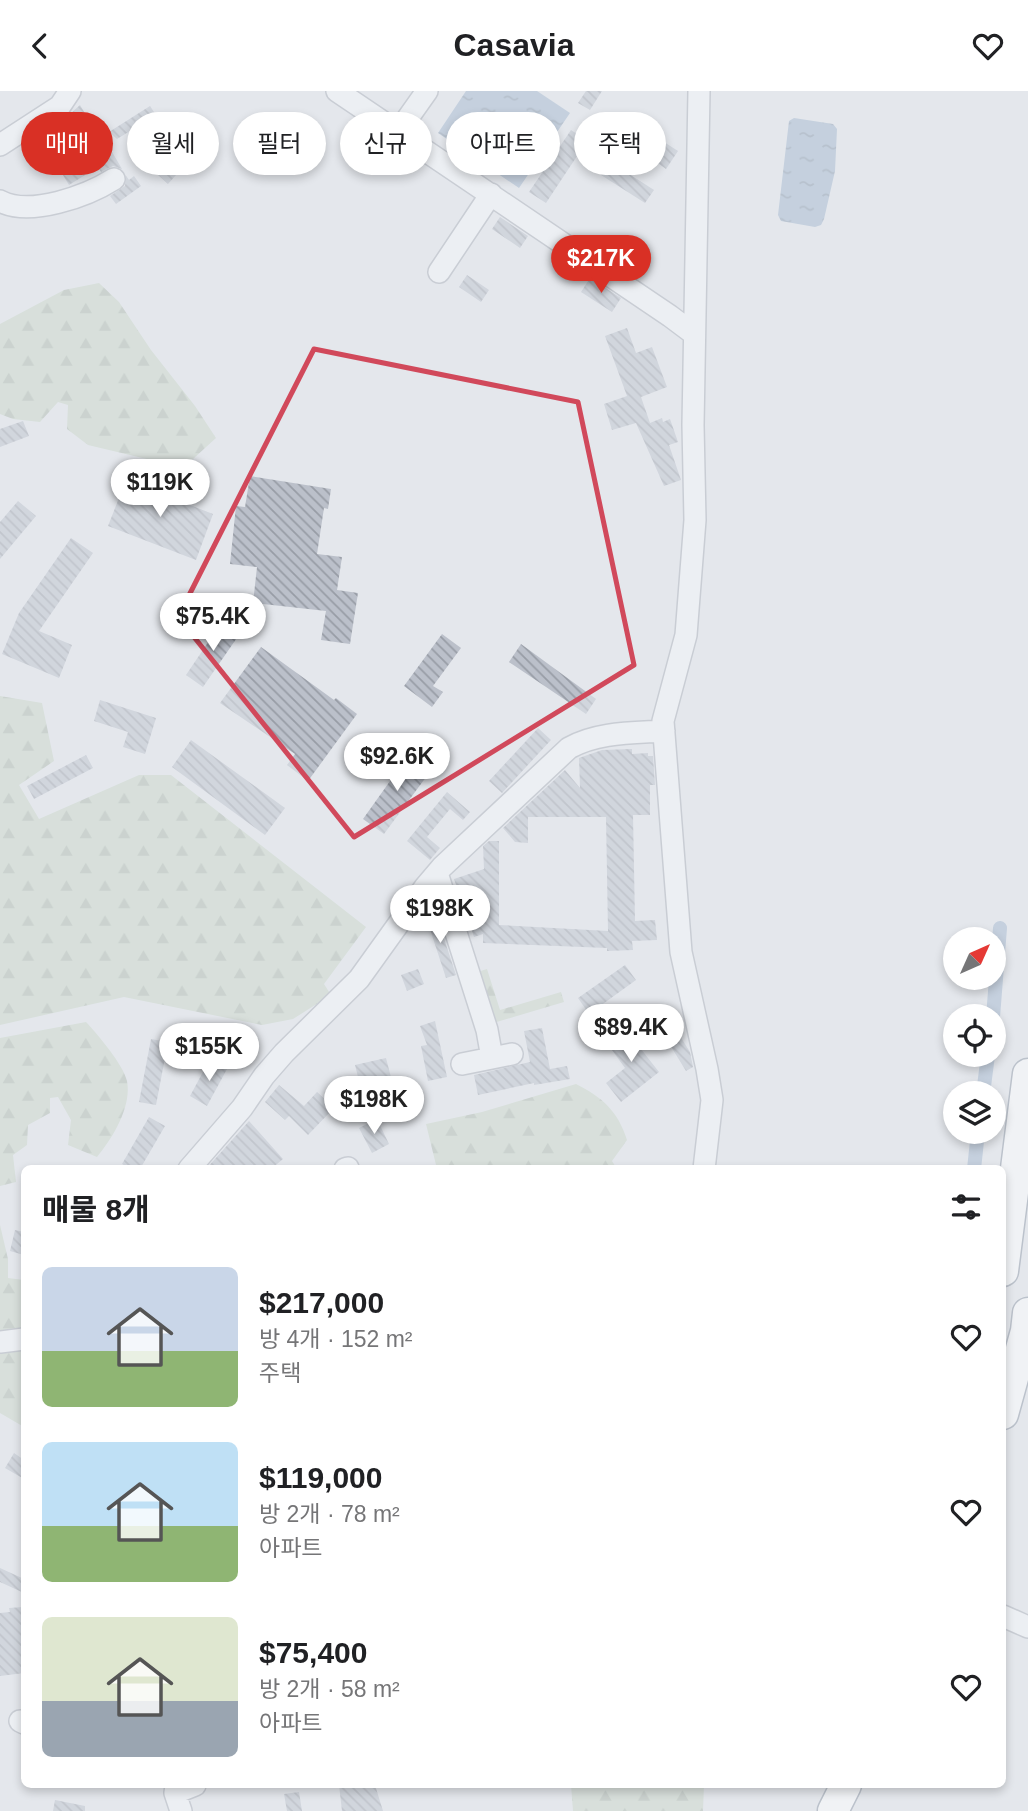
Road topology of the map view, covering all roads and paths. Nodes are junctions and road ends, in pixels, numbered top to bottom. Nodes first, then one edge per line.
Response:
1 (70, 91) edge
2 (337, 91) edge
3 (427, 91) edge
4 (699, 91) edge
5 (368, 112) edge
6 (412, 112) edge
7 (0, 145) edge
8 (432, 155) edge
9 (114, 179) dead end
10 (491, 194) junction
11 (0, 201) edge
12 (439, 272) dead end
13 (694, 334) junction
14 (664, 731) junction
15 (437, 873) junction
16 (462, 1064) dead end
17 (1028, 1074) edge
18 (192, 1165) edge
19 (704, 1165) edge
20 (1006, 1247) edge
21 (1028, 1313) edge
22 (21, 1339) edge
23 (0, 1342) edge
24 (1006, 1403) edge
25 (1006, 1617) edge
26 (1028, 1627) edge
27 (844, 1788) edge
28 (864, 1788) edge
29 (833, 1811) edge
30 (852, 1811) edge

1 - 7 street
2 - 5 street
3 - 6 street
4 - 13 street
8 - 10 street
9 - 11 street
10 - 12 street
10 - 13 street
13 - 14 street
14 - 15 street
14 - 19 street
15 - 16 street
15 - 18 street
17 - 20 highway
21 - 24 highway
22 - 23 street
25 - 26 street
27 - 29 highway
28 - 30 highway

